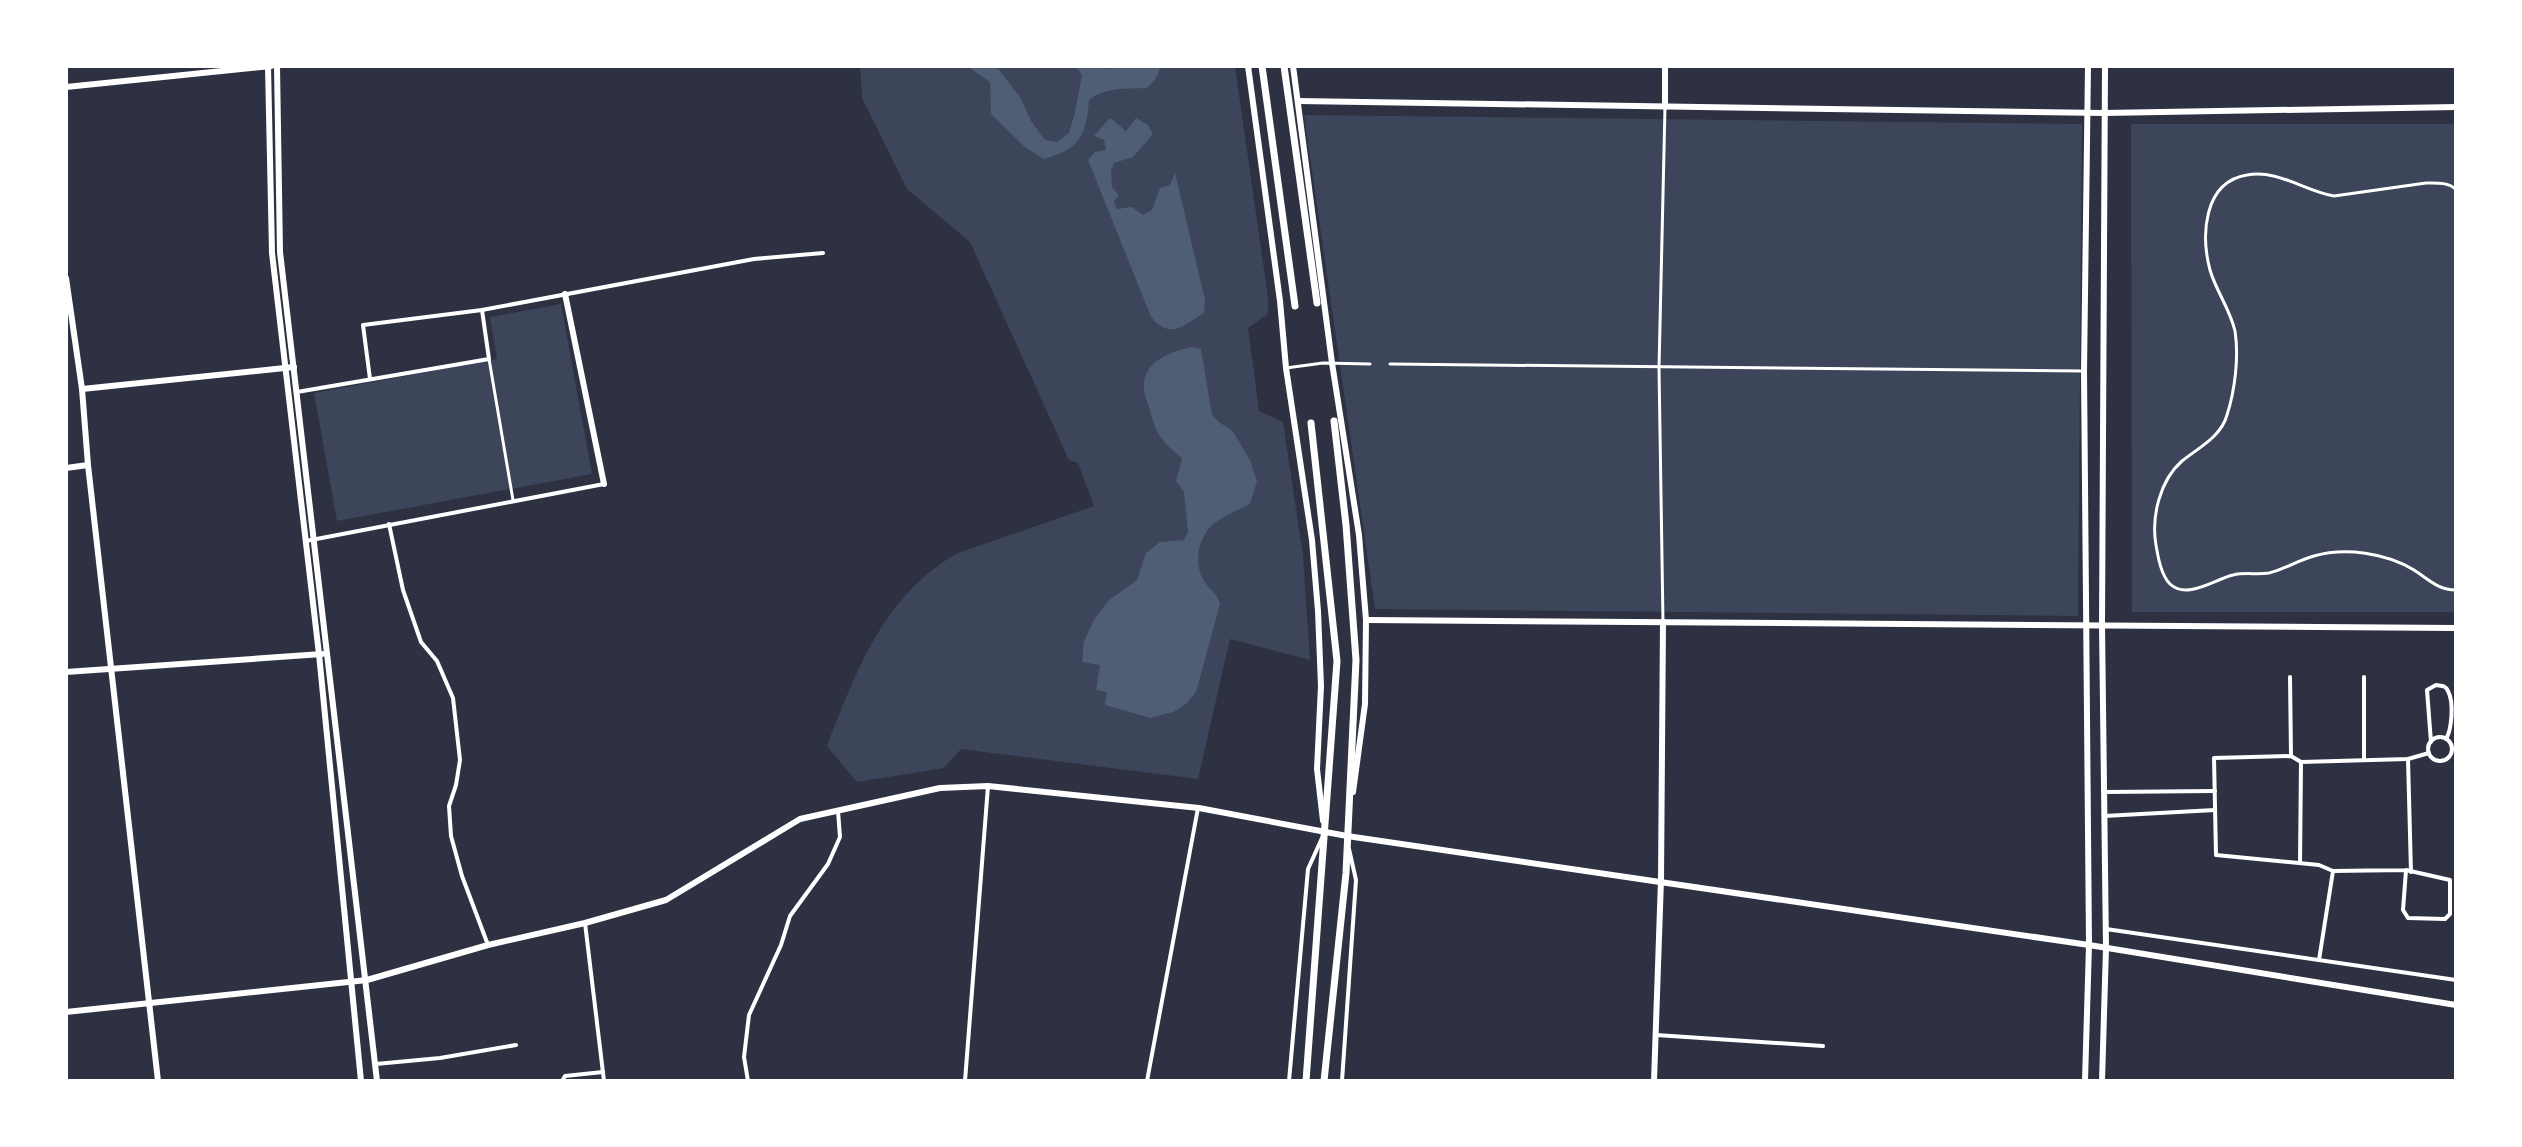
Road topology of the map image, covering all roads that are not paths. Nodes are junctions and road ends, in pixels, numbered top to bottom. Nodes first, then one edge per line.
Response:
1 (271, 66) edge
2 (1248, 66) edge
3 (1262, 66) edge
4 (1284, 66) edge
5 (1293, 66) edge
6 (1665, 66) edge
7 (2088, 66) edge
8 (2105, 66) edge
9 (66, 87) edge
10 (1298, 101) junction
11 (1665, 107) junction
12 (2456, 107) edge
13 (2087, 113) junction
14 (2104, 113) junction
15 (2456, 189) edge
16 (823, 253) dead end
17 (66, 278) edge
18 (565, 294) junction
19 (1317, 303) dead end
20 (1295, 306) dead end
21 (482, 310) junction
22 (489, 359) junction
23 (1332, 363) junction
24 (1370, 364) dead end
25 (1390, 364) dead end
26 (294, 367) junction
27 (285, 368) junction
28 (1286, 368) junction
29 (1659, 368) junction
30 (2084, 371) junction
31 (370, 379) junction
32 (82, 389) junction
33 (297, 392) junction
34 (1334, 421) dead end
35 (1311, 423) dead end
36 (88, 465) junction
37 (66, 468) edge
38 (604, 484) joint
39 (513, 500) junction
40 (389, 524) junction
41 (314, 540) junction
42 (306, 541) junction
43 (2456, 590) edge
44 (1366, 620) junction
45 (1663, 622) junction
46 (2102, 625) junction
47 (2085, 626) junction
48 (2456, 628) edge
49 (328, 653) junction
50 (319, 654) junction
51 (113, 669) junction
52 (66, 672) edge
53 (2290, 677) dead end
54 (2364, 677) dead end
55 (2446, 739) junction
56 (2431, 742) junction
57 (2429, 753) junction
58 (2291, 756) junction
59 (2408, 759) junction
60 (2364, 760) junction
61 (2301, 762) junction
62 (988, 786) junction
63 (2215, 791) junction
64 (2104, 792) junction
65 (1199, 808) junction
66 (2215, 810) junction
67 (838, 811) junction
68 (2104, 816) junction
69 (1324, 832) junction
70 (1347, 836) junction
71 (2300, 863) junction
72 (2333, 871) junction
73 (2409, 871) junction
74 (1661, 880) junction
75 (585, 923) junction
76 (2106, 929) junction
77 (488, 945) junction
78 (2089, 945) junction
79 (2106, 948) junction
80 (2319, 960) junction
81 (367, 980) junction
82 (2456, 980) edge
83 (352, 981) junction
84 (150, 1001) junction
85 (2456, 1005) edge
86 (66, 1012) edge
87 (1656, 1035) junction
88 (516, 1045) dead end
89 (1823, 1046) dead end
90 (376, 1064) junction
91 (603, 1072) junction
92 (158, 1081) edge
93 (361, 1081) edge
94 (377, 1081) edge
95 (562, 1081) edge
96 (604, 1081) edge
97 (748, 1081) edge
98 (965, 1081) edge
99 (1147, 1081) edge
100 (1289, 1081) edge
101 (1306, 1081) edge
102 (1324, 1081) edge
103 (1342, 1081) edge
104 (1654, 1081) edge
105 (2085, 1081) edge
106 (2102, 1081) edge

1 - 9 street
1 - 26 street
1 - 27 street
2 - 28 street
3 - 20 main road
4 - 19 main road
5 - 10 street
6 - 11 street
7 - 13 street
8 - 14 street
10 - 11 street
10 - 23 street
11 - 13 street
11 - 29 street
12 - 14 street
13 - 14 street
13 - 30 street
14 - 46 street
15 - 43 street
16 - 18 street
17 - 32 street
18 - 21 street
18 - 38 street
21 - 22 street
21 - 31 street
22 - 31 street
22 - 39 street
23 - 24 street
23 - 28 street
23 - 44 street
25 - 29 street
26 - 27 street
26 - 33 street
27 - 32 street
27 - 42 street
28 - 69 street
29 - 30 street
29 - 45 street
30 - 47 street
31 - 33 street
32 - 36 street
33 - 41 street
34 - 70 main road
35 - 69 main road
36 - 37 street
36 - 51 street
38 - 39 street
39 - 40 street
40 - 41 street
40 - 77 street
41 - 42 street
41 - 49 street
42 - 50 street
44 - 45 street
44 - 70 street
45 - 47 street
45 - 74 street
46 - 47 street
46 - 48 street
46 - 64 street
47 - 78 street
49 - 50 street
49 - 81 street
50 - 51 street
50 - 83 street
51 - 52 street
51 - 84 street
53 - 58 street
54 - 60 street
55 - 56 street
55 - 56 street
55 - 57 street
56 - 57 street
57 - 59 street
58 - 61 street
58 - 63 street
59 - 60 street
59 - 73 street
60 - 61 street
61 - 71 street
62 - 65 street
62 - 67 street
62 - 98 street
63 - 64 street
63 - 66 street
64 - 68 street
65 - 69 street
65 - 99 street
66 - 68 street
66 - 71 street
67 - 75 street
67 - 97 street
68 - 76 street
69 - 70 street
69 - 100 street
69 - 101 main road
70 - 74 street
70 - 102 main road
70 - 103 street
71 - 72 street
72 - 73 street
72 - 80 street
73 - 73 street
74 - 78 street
74 - 87 street
75 - 77 street
75 - 91 street
76 - 79 street
76 - 80 street
77 - 81 street
78 - 79 street
78 - 105 street
79 - 85 street
79 - 106 street
80 - 82 street
81 - 83 street
81 - 90 street
83 - 84 street
83 - 93 street
84 - 86 street
84 - 92 street
87 - 89 street
87 - 104 street
88 - 90 street
90 - 94 street
91 - 95 street
91 - 96 street

